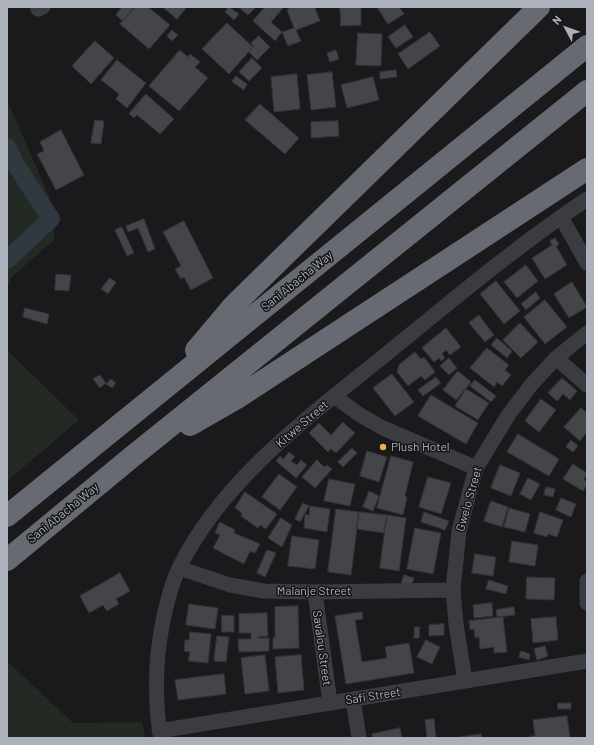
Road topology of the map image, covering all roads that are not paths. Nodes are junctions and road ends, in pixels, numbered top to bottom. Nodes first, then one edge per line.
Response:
1 (539, 7) edge
2 (587, 46) edge
3 (587, 91) edge
4 (587, 169) edge
5 (587, 199) edge
6 (561, 216) junction
7 (587, 263) edge
8 (587, 333) edge
9 (556, 358) junction
10 (587, 386) edge
11 (163, 389) junction
12 (334, 396) junction
13 (133, 456) junction
14 (476, 468) junction
15 (7, 516) edge
16 (7, 560) edge
17 (179, 568) junction
18 (587, 581) edge
19 (453, 590) junction
20 (315, 592) junction
21 (587, 603) edge
22 (587, 661) edge
23 (465, 681) junction
24 (353, 699) junction
25 (330, 703) junction
26 (160, 735) edge
27 (359, 738) edge

1 - 11 highway
2 - 11 highway, Sani Abacha Way
3 - 13 highway, Sani Abacha Way
4 - 13 highway
5 - 6 street, Kitwe Street
6 - 7 street
6 - 12 street, Kitwe Street
8 - 9 street, Gwelo Street
9 - 10 street
9 - 14 street, Gwelo Street
11 - 15 highway, Sani Abacha Way
12 - 14 street
12 - 17 street, Kitwe Street
13 - 16 highway, Sani Abacha Way
14 - 19 street, Gwelo Street
17 - 20 street, Malanje Street
17 - 26 street, Kitwe Street
18 - 21 street
19 - 20 street, Malanje Street
19 - 23 street, Gwelo Street
20 - 25 street, Savalou Street
22 - 23 street, Safi Street
23 - 24 street, Safi Street
24 - 25 street, Safi Street
24 - 27 street
25 - 26 street, Safi Street

